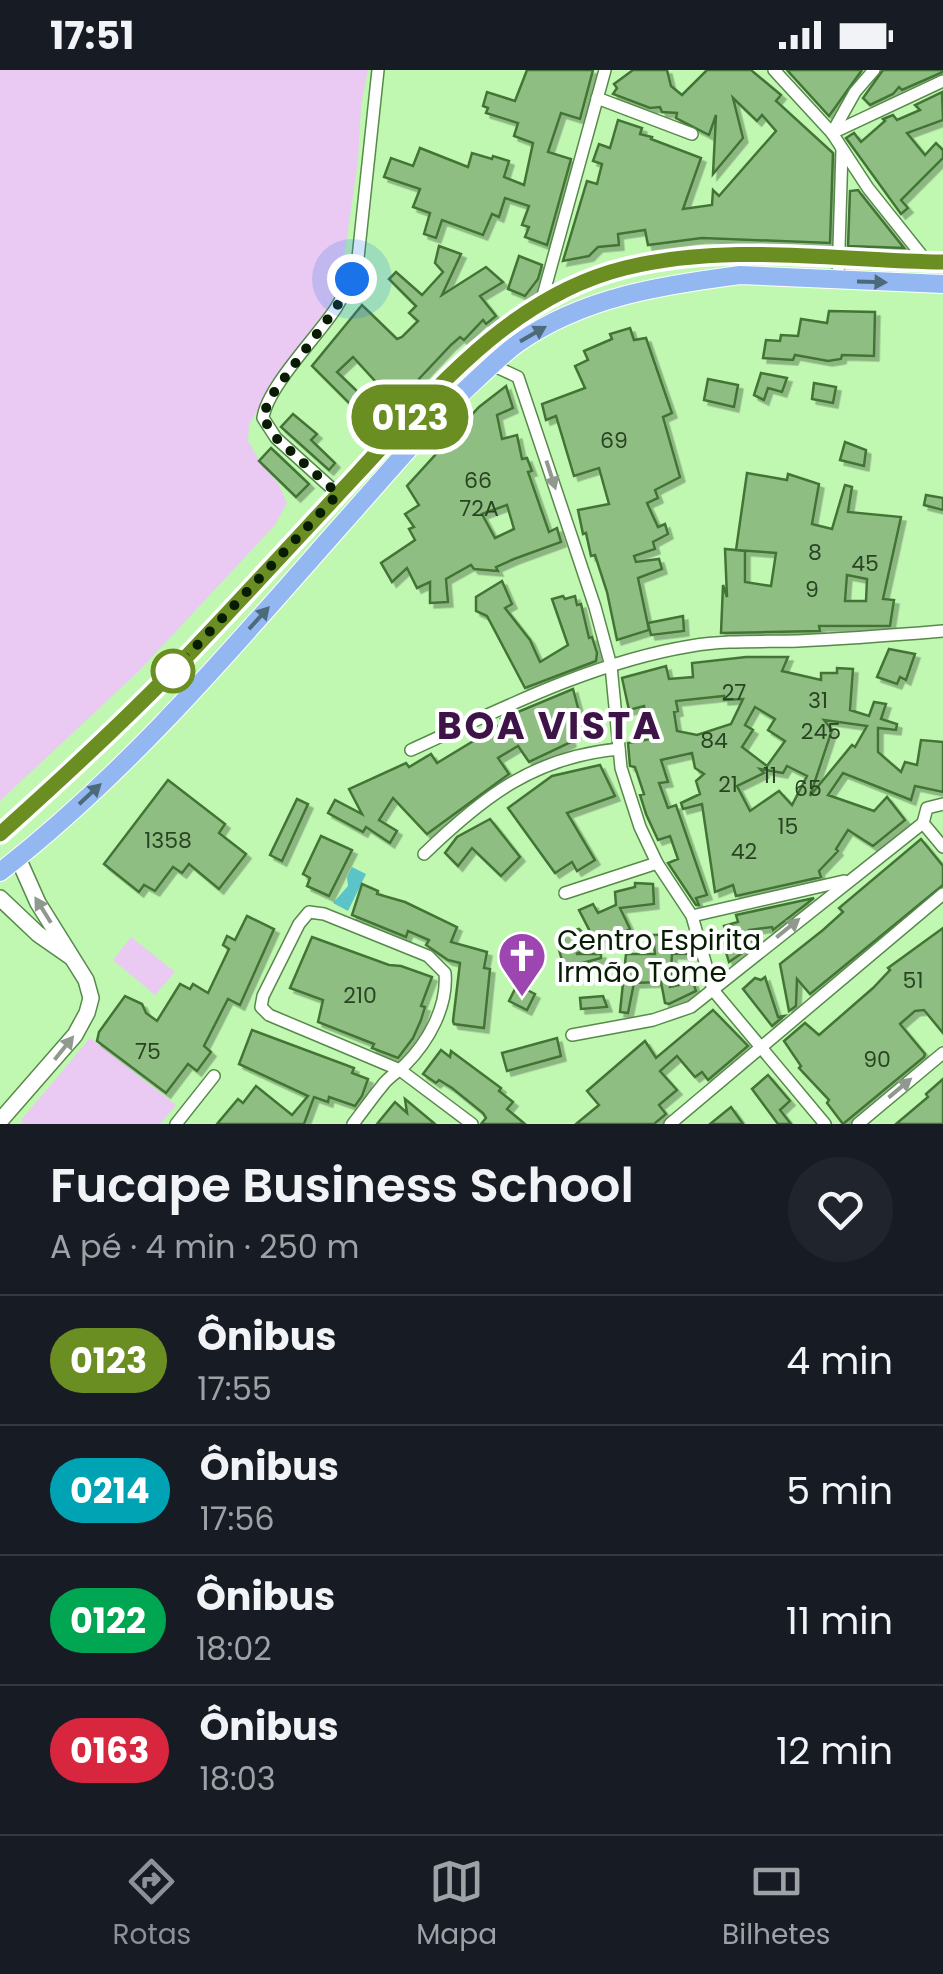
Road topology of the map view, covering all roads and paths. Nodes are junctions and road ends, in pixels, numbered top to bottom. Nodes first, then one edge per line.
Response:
1 (378, 70) edge
2 (605, 70) edge
3 (774, 70) edge
4 (874, 70) edge
5 (943, 81) edge
6 (597, 98) junction
7 (832, 133) junction
8 (692, 134) dead end
9 (842, 150) junction
10 (868, 188) junction
11 (840, 190) junction
12 (838, 257) junction
13 (935, 262) edge
14 (838, 280) junction
15 (943, 284) edge
16 (541, 303) junction
17 (492, 366) junction
18 (338, 494) junction
19 (943, 632) edge
20 (611, 666) junction
21 (619, 749) junction
22 (411, 750) dead end
23 (943, 804) edge
24 (923, 822) junction
25 (0, 834) edge
26 (943, 848) edge
27 (424, 854) dead end
28 (18, 858) junction
29 (658, 863) junction
30 (0, 872) edge
31 (846, 881) junction
32 (566, 893) dead end
33 (943, 894) edge
34 (0, 898) edge
35 (692, 916) junction
36 (75, 959) junction
37 (713, 990) junction
38 (572, 1035) dead end
39 (761, 1048) junction
40 (943, 1053) edge
41 (400, 1070) junction
42 (214, 1076) dead end
43 (1, 1122) edge
44 (176, 1124) edge
45 (353, 1124) edge
46 (472, 1124) edge
47 (670, 1124) edge
48 (825, 1124) edge
49 (858, 1124) edge

1 - 18 street
2 - 6 street
3 - 7 street
4 - 7 street
5 - 7 street
6 - 8 street
6 - 16 street
7 - 9 street
9 - 10 street
9 - 11 street
10 - 11 street
10 - 13 street
11 - 12 street
12 - 13 main road
12 - 14 street
12 - 16 main road
14 -> 15 main road
17 -> 14 main road
16 - 18 main road
17 -> 20 street
28 -> 17 main road
18 - 25 main road
19 - 20 street
20 - 21 street
20 - 22 street
21 - 27 street
21 - 29 street
23 - 24 street
24 - 26 street
24 - 31 street
28 - 30 main road
36 -> 28 street
29 - 32 street
29 - 35 street
31 - 35 street
37 -> 31 street
33 - 39 street
34 - 36 street
35 - 37 street
43 -> 36 street
37 - 38 street
37 - 39 street
39 - 47 street
39 - 48 street
49 -> 40 street
41 - 41 street
41 - 45 street
41 - 46 street
42 - 44 street

